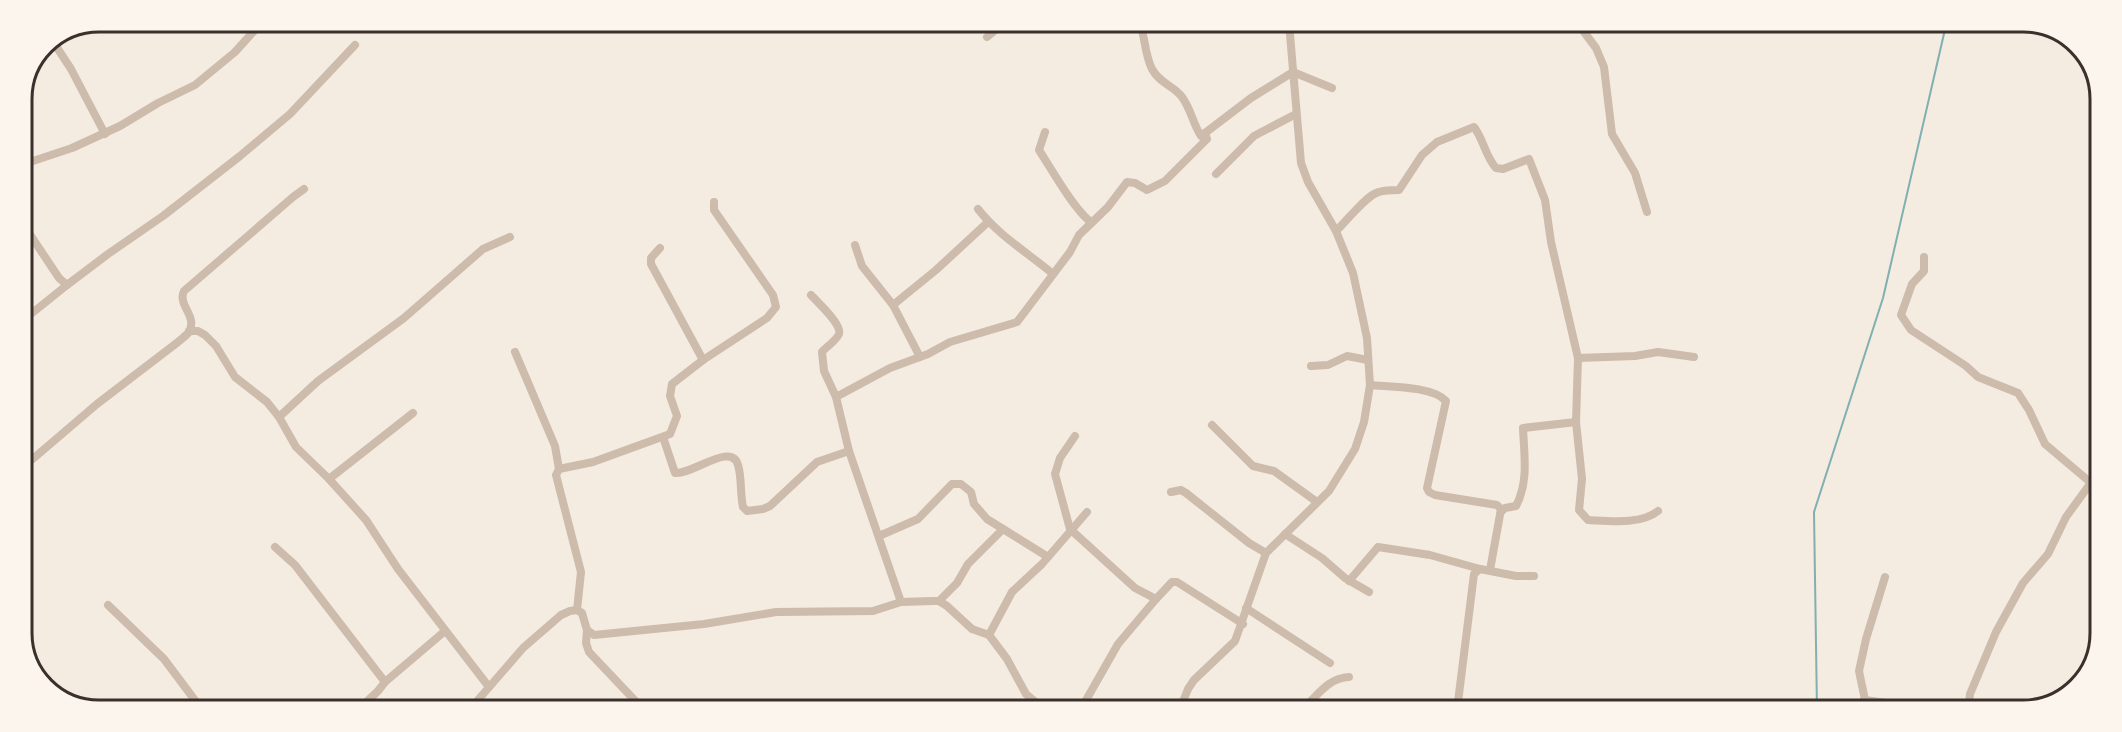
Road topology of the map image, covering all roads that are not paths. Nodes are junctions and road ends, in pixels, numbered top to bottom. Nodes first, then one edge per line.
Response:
1 (254, 31) edge
2 (994, 31) edge
3 (1142, 31) edge
4 (1290, 31) edge
5 (1583, 31) edge
6 (987, 37) dead end
7 (355, 45) dead end
8 (56, 47) edge
9 (1293, 72) junction
10 (1332, 88) dead end
11 (1296, 114) junction
12 (1045, 132) dead end
13 (1205, 133) junction
14 (105, 134) junction
15 (31, 162) edge
16 (1216, 174) dead end
17 (304, 189) dead end
18 (714, 202) dead end
19 (978, 209) dead end
20 (1647, 212) dead end
21 (988, 222) junction
22 (1091, 222) junction
23 (1336, 231) junction
24 (31, 237) edge
25 (510, 237) dead end
26 (855, 245) dead end
27 (660, 248) dead end
28 (1924, 257) dead end
29 (1053, 274) junction
30 (67, 285) junction
31 (812, 295) dead end
32 (893, 305) junction
33 (31, 314) edge
34 (189, 331) junction
35 (515, 352) dead end
36 (920, 357) junction
37 (1694, 357) dead end
38 (1578, 358) junction
39 (703, 360) junction
40 (1368, 360) junction
41 (1311, 366) dead end
42 (1370, 385) junction
43 (836, 397) junction
44 (413, 413) dead end
45 (279, 417) junction
46 (1576, 422) junction
47 (1212, 425) dead end
48 (1075, 436) dead end
49 (663, 437) junction
50 (849, 452) junction
51 (32, 460) edge
52 (559, 469) junction
53 (329, 479) junction
54 (2090, 482) joint
55 (1171, 492) dead end
56 (1317, 502) junction
57 (1658, 511) dead end
58 (1087, 512) dead end
59 (1501, 512) junction
60 (1003, 529) junction
61 (1070, 529) junction
62 (1286, 534) junction
63 (879, 536) junction
64 (275, 547) dead end
65 (1266, 553) junction
66 (1048, 557) junction
67 (1480, 569) junction
68 (1490, 570) junction
69 (1534, 576) dead end
70 (1885, 577) dead end
71 (1349, 581) junction
72 (1369, 592) dead end
73 (1156, 599) junction
74 (939, 601) junction
75 (901, 602) junction
76 (108, 605) dead end
77 (1246, 608) junction
78 (577, 610) junction
79 (1243, 624) junction
80 (587, 630) junction
81 (445, 631) junction
82 (989, 635) junction
83 (1330, 663) dead end
84 (1349, 677) dead end
85 (385, 681) junction
86 (489, 687) junction
87 (195, 700) edge
88 (368, 700) edge
89 (478, 700) edge
90 (634, 700) edge
91 (1033, 700) edge
92 (1086, 700) edge
93 (1183, 700) edge
94 (1311, 700) edge
95 (1458, 700) edge
96 (1864, 700) edge
97 (1969, 700) edge

1 - 14 street
2 - 6 street
3 - 13 street
4 - 9 street
5 - 20 street
7 - 30 street
8 - 14 street
9 - 10 street
9 - 11 street
9 - 13 street
11 - 16 street
11 - 23 street
12 - 22 street
13 - 22 street
14 - 15 street
17 - 34 street
18 - 39 street
19 - 21 street
21 - 29 street
21 - 32 street
22 - 29 street
23 - 38 street
23 - 40 street
24 - 30 street
25 - 45 street
26 - 32 street
27 - 39 street
28 - 54 street
29 - 36 street
30 - 33 street
31 - 43 street
32 - 36 street
34 - 45 street
34 - 51 street
35 - 52 street
36 - 43 street
37 - 38 street
38 - 46 street
39 - 49 street
40 - 41 street
40 - 42 street
42 - 56 street
42 - 59 street
43 - 50 street
44 - 53 street
45 - 53 street
46 - 57 street
46 - 59 street
47 - 56 street
48 - 61 street
49 - 50 street
49 - 52 street
50 - 63 street
52 - 78 street
53 - 81 street
54 - 97 street
55 - 65 street
56 - 62 street
58 - 61 street
59 - 68 street
60 - 63 street
60 - 66 street
60 - 74 street
61 - 66 street
61 - 73 street
62 - 65 street
62 - 71 street
63 - 75 street
64 - 85 street
65 - 77 street
66 - 82 street
67 - 68 street
67 - 71 street
67 - 95 street
68 - 69 street
70 - 96 street
71 - 72 street
73 - 79 street
73 - 92 street
74 - 75 street
74 - 82 street
75 - 80 street
76 - 87 street
77 - 79 street
77 - 83 street
78 - 80 street
78 - 86 street
79 - 93 street
80 - 90 street
81 - 85 street
81 - 86 street
82 - 91 street
84 - 94 street
85 - 88 street
86 - 89 street

